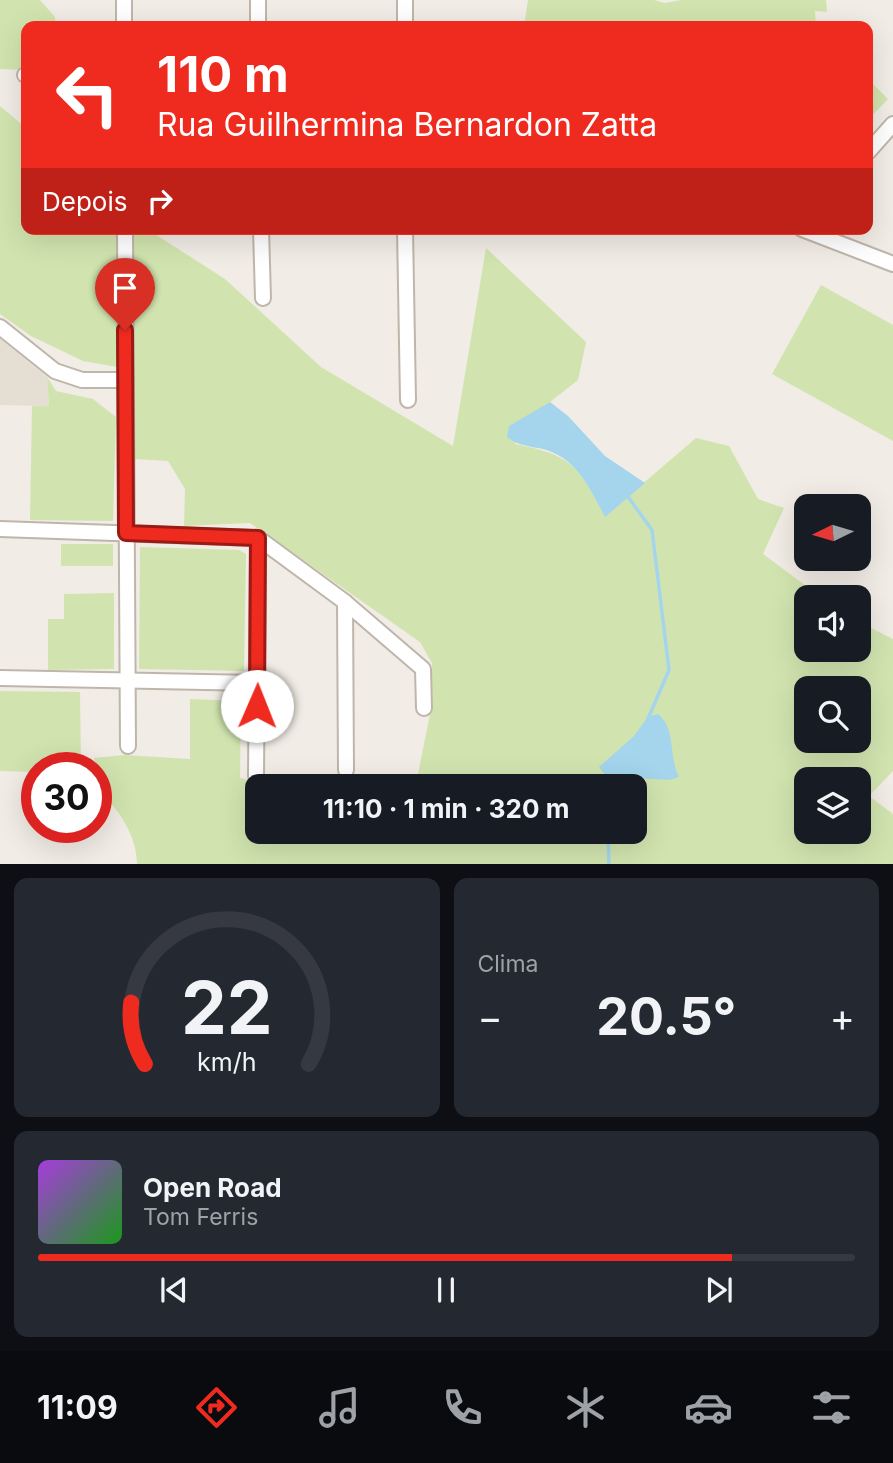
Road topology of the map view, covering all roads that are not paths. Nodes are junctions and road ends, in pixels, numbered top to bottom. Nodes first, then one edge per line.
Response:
1 (124, 0) edge
2 (258, 0) edge
3 (405, 0) edge
4 (124, 21) edge
5 (258, 21) edge
6 (405, 21) edge
7 (893, 124) edge
8 (873, 146) edge
9 (125, 235) edge
10 (261, 235) edge
11 (405, 235) edge
12 (813, 235) edge
13 (893, 264) edge
14 (263, 298) dead end
15 (0, 327) edge
16 (125, 380) junction
17 (408, 400) dead end
18 (0, 529) edge
19 (126, 533) junction
20 (258, 538) junction
21 (345, 602) junction
22 (0, 678) edge
23 (127, 681) junction
24 (258, 683) junction
25 (424, 708) dead end
26 (128, 746) dead end
27 (346, 770) dead end
28 (256, 774) edge

1 - 4 street
2 - 5 street
3 - 6 street
7 - 8 street
9 - 16 street
10 - 14 street
11 - 17 street
12 - 13 street
15 - 16 street
16 - 19 street
18 - 19 street
19 - 20 street
19 - 23 street
20 - 21 street
20 - 24 street
21 - 25 street
21 - 27 street
22 - 23 street
23 - 24 street
23 - 26 street
24 - 28 street

